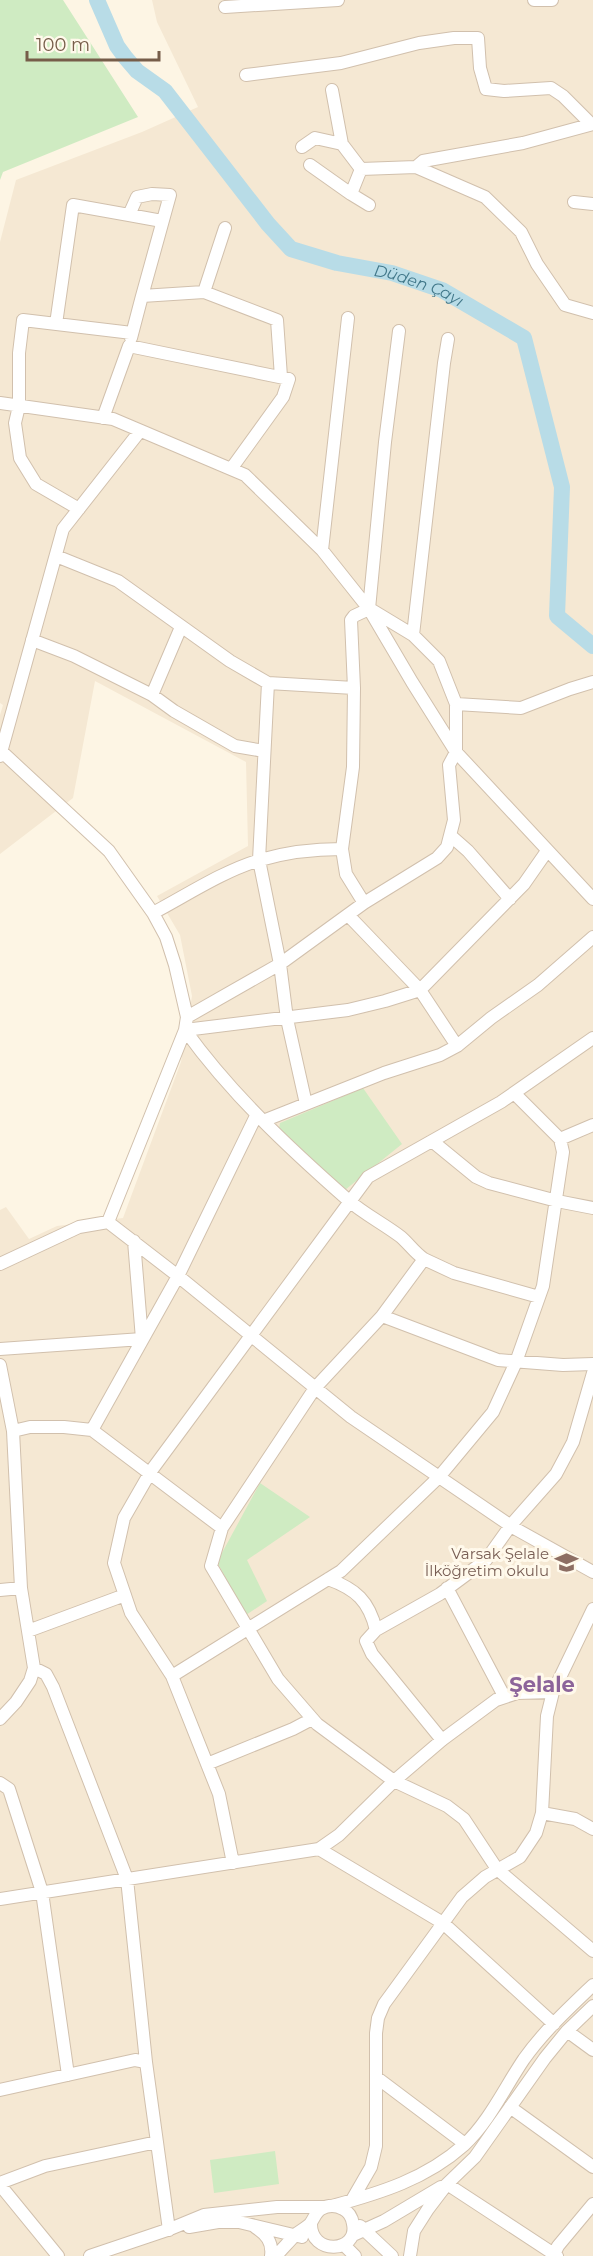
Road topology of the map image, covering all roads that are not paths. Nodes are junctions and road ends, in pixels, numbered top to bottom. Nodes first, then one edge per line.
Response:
1 (338, 0) edge
2 (534, 0) edge
3 (552, 0) edge
4 (225, 8) dead end
5 (246, 75) dead end
6 (332, 90) dead end
7 (592, 124) edge
8 (342, 144) junction
9 (302, 147) dead end
10 (310, 165) dead end
11 (416, 167) junction
12 (360, 169) junction
13 (351, 194) junction
14 (574, 202) dead end
15 (593, 204) edge
16 (369, 205) dead end
17 (129, 215) junction
18 (162, 221) junction
19 (225, 228) dead end
20 (204, 292) junction
21 (142, 296) junction
22 (593, 313) edge
23 (348, 318) dead end
24 (56, 324) junction
25 (399, 331) dead end
26 (132, 333) junction
27 (448, 339) dead end
28 (129, 346) junction
29 (281, 377) junction
30 (0, 403) edge
31 (19, 406) junction
32 (103, 418) junction
33 (140, 431) junction
34 (231, 469) junction
35 (79, 509) junction
36 (322, 550) junction
37 (56, 556) junction
38 (369, 609) junction
39 (181, 627) junction
40 (413, 635) junction
41 (32, 640) junction
42 (593, 682) edge
43 (268, 683) junction
44 (354, 688) junction
45 (152, 694) junction
46 (456, 704) junction
47 (264, 750) junction
48 (456, 752) junction
49 (1, 753) edge
50 (451, 836) junction
51 (342, 849) junction
52 (547, 851) junction
53 (259, 860) junction
54 (510, 899) junction
55 (593, 899) edge
56 (364, 903) junction
57 (153, 913) junction
58 (348, 915) junction
59 (593, 937) edge
60 (280, 964) junction
61 (420, 990) junction
62 (187, 1017) junction
63 (287, 1019) junction
64 (185, 1030) junction
65 (593, 1038) edge
66 (457, 1046) junction
67 (514, 1093) junction
68 (306, 1104) junction
69 (260, 1119) junction
70 (593, 1125) edge
71 (560, 1139) junction
72 (432, 1141) junction
73 (350, 1201) junction
74 (557, 1201) junction
75 (593, 1208) edge
76 (108, 1222) junction
77 (134, 1241) junction
78 (424, 1259) junction
79 (0, 1264) edge
80 (178, 1276) junction
81 (539, 1297) junction
82 (382, 1316) junction
83 (251, 1336) junction
84 (142, 1340) junction
85 (0, 1349) edge
86 (516, 1362) junction
87 (593, 1364) edge
88 (0, 1365) edge
89 (593, 1373) edge
90 (315, 1388) junction
91 (92, 1430) junction
92 (13, 1431) junction
93 (14, 1450) junction
94 (0, 1452) edge
95 (150, 1473) junction
96 (439, 1477) junction
97 (511, 1525) junction
98 (222, 1528) junction
99 (593, 1572) edge
100 (328, 1579) junction
101 (21, 1588) junction
102 (447, 1588) junction
103 (0, 1590) edge
104 (125, 1596) junction
105 (593, 1609) edge
106 (247, 1629) junction
107 (376, 1630) junction
108 (28, 1631) junction
109 (34, 1668) junction
110 (172, 1676) junction
111 (553, 1692) junction
112 (504, 1696) junction
113 (0, 1719) edge
114 (312, 1719) junction
115 (442, 1740) junction
116 (207, 1764) junction
117 (394, 1781) junction
118 (0, 1783) edge
119 (542, 1813) junction
120 (593, 1829) edge
121 (319, 1849) junction
122 (233, 1863) junction
123 (497, 1869) junction
124 (127, 1879) junction
125 (42, 1893) junction
126 (0, 1899) edge
127 (443, 1923) junction
128 (593, 1951) edge
129 (593, 1985) edge
130 (593, 2006) edge
131 (554, 2024) junction
132 (567, 2031) junction
133 (593, 2050) edge
134 (146, 2062) junction
135 (68, 2075) junction
136 (376, 2077) junction
137 (0, 2090) edge
138 (510, 2107) junction
139 (157, 2142) junction
140 (465, 2144) junction
141 (593, 2167) edge
142 (0, 2184) edge
143 (447, 2184) junction
144 (352, 2200) junction
145 (593, 2204) edge
146 (328, 2206) junction
147 (353, 2221) junction
148 (311, 2223) junction
149 (251, 2224) junction
150 (365, 2229) junction
151 (170, 2230) junction
152 (352, 2235) junction
153 (295, 2236) junction
154 (314, 2238) junction
155 (340, 2247) junction
156 (555, 2255) edge
157 (58, 2256) edge
158 (90, 2256) edge
159 (270, 2256) edge
160 (276, 2256) edge
161 (317, 2256) edge
162 (355, 2256) edge
163 (392, 2256) edge
164 (410, 2256) edge

1 - 4 street
2 - 3 street
5 - 7 street
6 - 8 street
7 - 11 street
8 - 9 street
8 - 12 street
10 - 13 street
11 - 12 street
11 - 22 street
12 - 13 street
13 - 16 street
14 - 15 street
17 - 18 street
17 - 18 street
17 - 24 street
18 - 21 street
19 - 20 street
20 - 21 street
20 - 29 street
21 - 26 street
23 - 36 street
24 - 26 street
24 - 31 street
25 - 38 street
26 - 28 street
27 - 40 street
28 - 29 street
28 - 32 street
29 - 34 street
30 - 31 street
31 - 32 street
31 - 35 street
32 - 33 street
33 - 34 street
33 - 35 street
34 - 36 street
35 - 37 street
36 - 38 street
37 - 39 street
37 - 41 street
38 - 40 street
38 - 44 street
38 - 48 street
39 - 43 street
39 - 45 street
40 - 46 street
41 - 45 street
41 - 49 street
42 - 46 street
43 - 44 street
43 - 47 street
44 - 51 street
45 - 47 street
46 - 48 street
47 - 53 street
48 - 50 street
48 - 52 street
49 - 57 street
50 - 54 street
50 - 56 street
51 - 53 street
51 - 56 street
52 - 54 street
52 - 55 street
53 - 57 street
53 - 60 street
54 - 61 street
56 - 58 street
57 - 62 street
58 - 60 street
58 - 61 street
59 - 66 street
60 - 62 street
60 - 63 street
61 - 63 street
61 - 66 street
62 - 64 street
63 - 64 street
63 - 68 street
64 - 69 street
64 - 76 street
65 - 67 street
66 - 68 street
67 - 71 street
67 - 72 street
68 - 69 street
69 - 73 street
69 - 80 street
70 - 71 street
71 - 74 street
72 - 73 street
72 - 74 street
73 - 78 street
73 - 83 street
74 - 75 street
74 - 81 street
76 - 77 street
76 - 79 street
77 - 80 street
77 - 84 street
78 - 81 street
78 - 82 street
80 - 83 street
80 - 84 street
81 - 86 street
82 - 86 street
82 - 90 street
83 - 90 street
83 - 95 street
84 - 85 street
84 - 91 street
86 - 87 street
86 - 96 street
88 - 92 street
89 - 97 street
90 - 96 street
90 - 98 street
91 - 92 street
91 - 95 street
92 - 93 street
93 - 94 street
93 - 101 street
95 - 98 street
95 - 104 street
96 - 97 street
96 - 100 street
97 - 99 street
97 - 102 street
98 - 106 street
100 - 106 street
100 - 107 street
101 - 103 street
101 - 108 street
102 - 107 street
102 - 112 street
104 - 108 street
104 - 110 street
105 - 111 street
106 - 110 street
106 - 114 street
107 - 115 street
108 - 109 street
109 - 113 street
109 - 124 street
110 - 116 street
111 - 112 street
111 - 119 street
112 - 115 street
114 - 116 street
114 - 117 street
115 - 117 street
116 - 122 street
117 - 121 street
117 - 123 street
118 - 125 street
119 - 120 street
119 - 123 street
121 - 122 street
121 - 127 street
122 - 124 street
123 - 127 street
123 - 128 street
124 - 125 street
124 - 134 street
125 - 126 street
125 - 135 street
127 - 131 street
127 - 136 street
129 - 131 street
130 - 132 street
131 - 140 street
132 - 133 street
132 - 138 street
134 - 135 street
134 - 139 street
135 - 137 street
136 - 140 street
136 - 144 street
138 - 141 street
138 - 143 street
139 - 142 street
139 - 151 street
140 - 144 street
142 - 157 street
143 - 150 street
143 - 156 street
143 - 164 street
144 - 146 street
145 - 156 street
146 - 147 street
146 - 148 street
146 - 151 street
147 - 150 street
147 - 152 street
148 - 153 street
148 - 154 street
149 - 151 street
149 - 153 street
149 - 159 street
150 - 152 street
150 - 163 street
151 - 158 street
152 - 155 street
153 - 154 street
153 - 160 street
154 - 155 street
155 - 161 street
155 - 162 street

